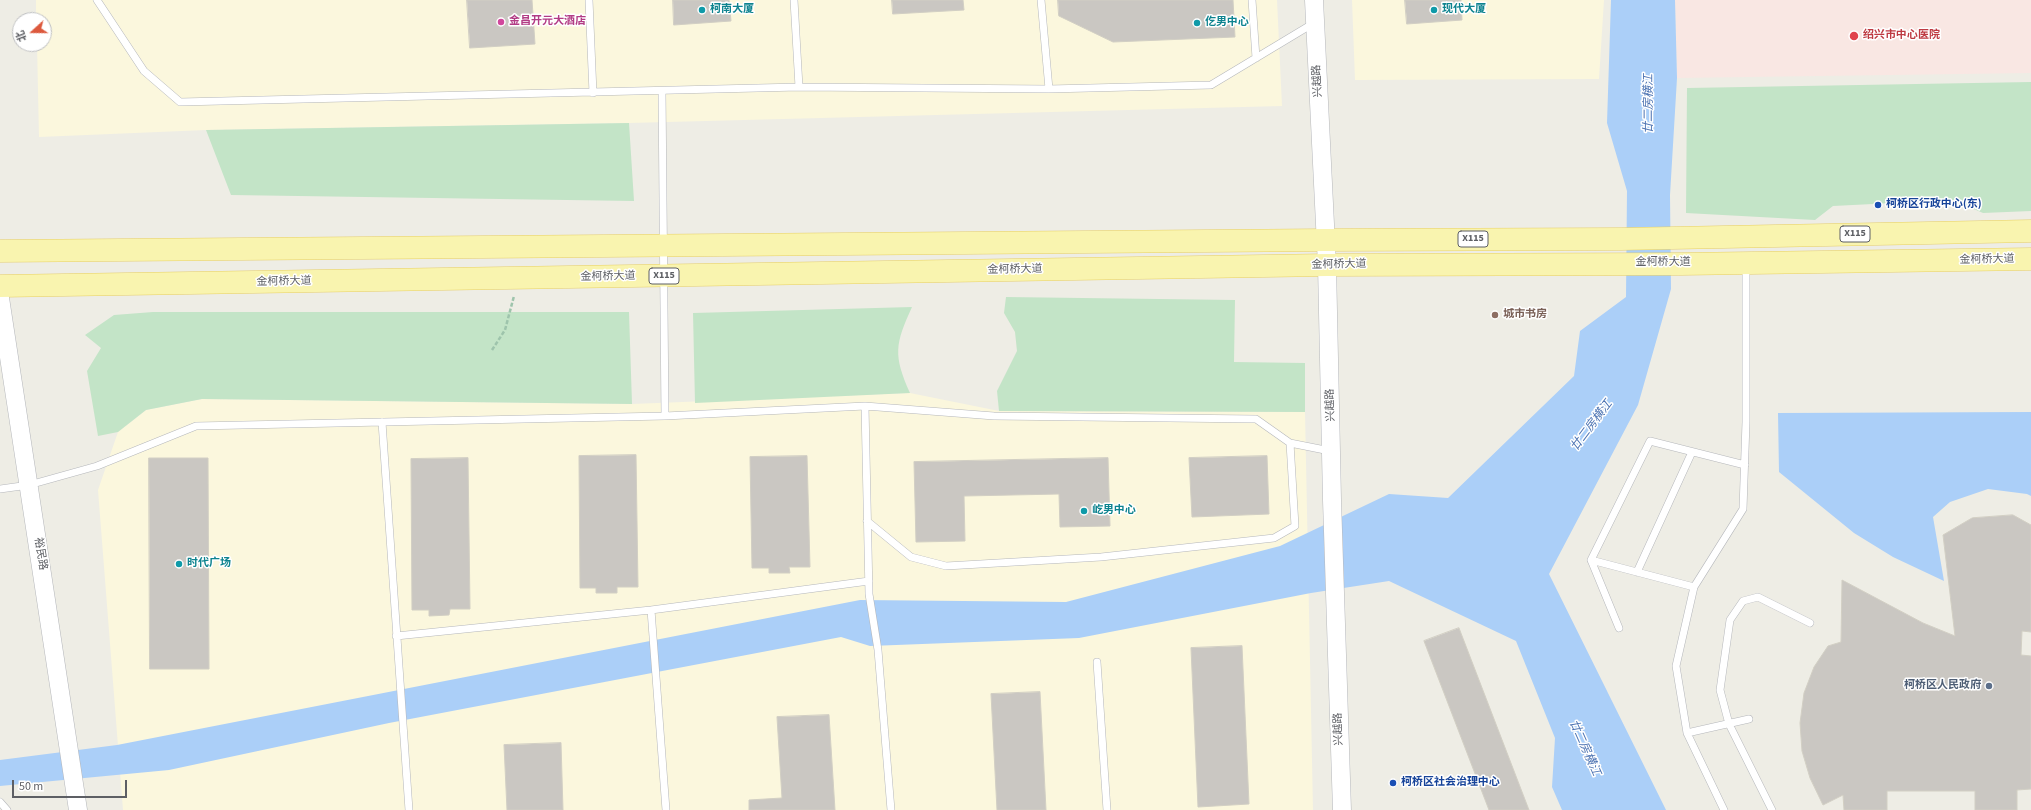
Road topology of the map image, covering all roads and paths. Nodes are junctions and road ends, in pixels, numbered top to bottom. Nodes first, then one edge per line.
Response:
1 (97, 0) edge
2 (589, 0) edge
3 (794, 0) edge
4 (1041, 0) edge
5 (1252, 0) edge
6 (1314, 0) edge
7 (1315, 22) junction
8 (1256, 58) junction
9 (799, 87) junction
10 (1049, 89) junction
11 (662, 91) junction
12 (593, 93) junction
13 (2031, 231) edge
14 (1326, 240) junction
15 (665, 245) junction
16 (0, 250) edge
17 (2031, 259) edge
18 (1746, 263) junction
19 (1327, 265) junction
20 (665, 276) junction
21 (518, 278) junction
22 (0, 286) edge
23 (0, 298) edge
24 (492, 350) dead end
25 (865, 406) junction
26 (665, 416) junction
27 (382, 422) junction
28 (1290, 443) junction
29 (1332, 452) junction
30 (1692, 452) junction
31 (1745, 465) junction
32 (29, 485) junction
33 (0, 489) edge
34 (867, 521) junction
35 (1591, 560) junction
36 (1637, 572) junction
37 (868, 581) junction
38 (1694, 587) junction
39 (651, 610) junction
40 (1810, 623) dead end
41 (1619, 628) dead end
42 (396, 636) junction
43 (1097, 662) dead end
44 (1749, 719) dead end
45 (1729, 724) junction
46 (1687, 733) junction
47 (0, 802) edge
48 (7, 810) edge
49 (78, 810) edge
50 (409, 810) edge
51 (666, 810) edge
52 (891, 810) edge
53 (1107, 810) edge
54 (1342, 810) edge
55 (1724, 810) edge
56 (1772, 810) edge

1 - 12 lane
2 - 12 lane
3 - 9 lane
4 - 10 lane
5 - 8 lane
6 - 7 street, 兴越路
7 - 8 lane
7 - 14 street, 兴越路
8 - 10 lane
9 - 10 lane
9 - 11 lane
11 - 12 lane
11 - 15 lane
13 - 14 main road, X115
14 - 15 main road, X115
14 - 19 street, 兴越路
15 - 16 main road, X115
15 - 20 lane
17 - 18 main road, 金柯桥大道 / X115
18 - 19 main road, 金柯桥大道 / X115
18 - 31 lane
19 - 20 main road, 金柯桥大道 / X115
19 - 29 street, 兴越路
20 - 21 main road, 金柯桥大道 / X115
20 - 26 lane
21 - 22 main road, 金柯桥大道 / X115
21 - 24 path
23 - 32 street, 裕民路
25 - 26 lane
25 - 28 lane
25 - 34 lane
26 - 27 lane
27 - 32 lane
27 - 42 lane
28 - 29 lane
28 - 34 lane
29 - 54 street, 兴越路
30 - 31 lane
30 - 35 lane
30 - 36 lane
31 - 38 lane
32 - 33 lane
32 - 49 street, 裕民路
34 - 37 lane
35 - 36 lane
35 - 41 lane
36 - 38 lane
37 - 39 lane
37 - 52 lane
38 - 46 lane
39 - 42 lane
39 - 51 lane
40 - 45 lane
42 - 50 lane
43 - 53 lane
44 - 45 lane
45 - 46 lane
45 - 56 lane
46 - 55 lane
47 - 48 lane

